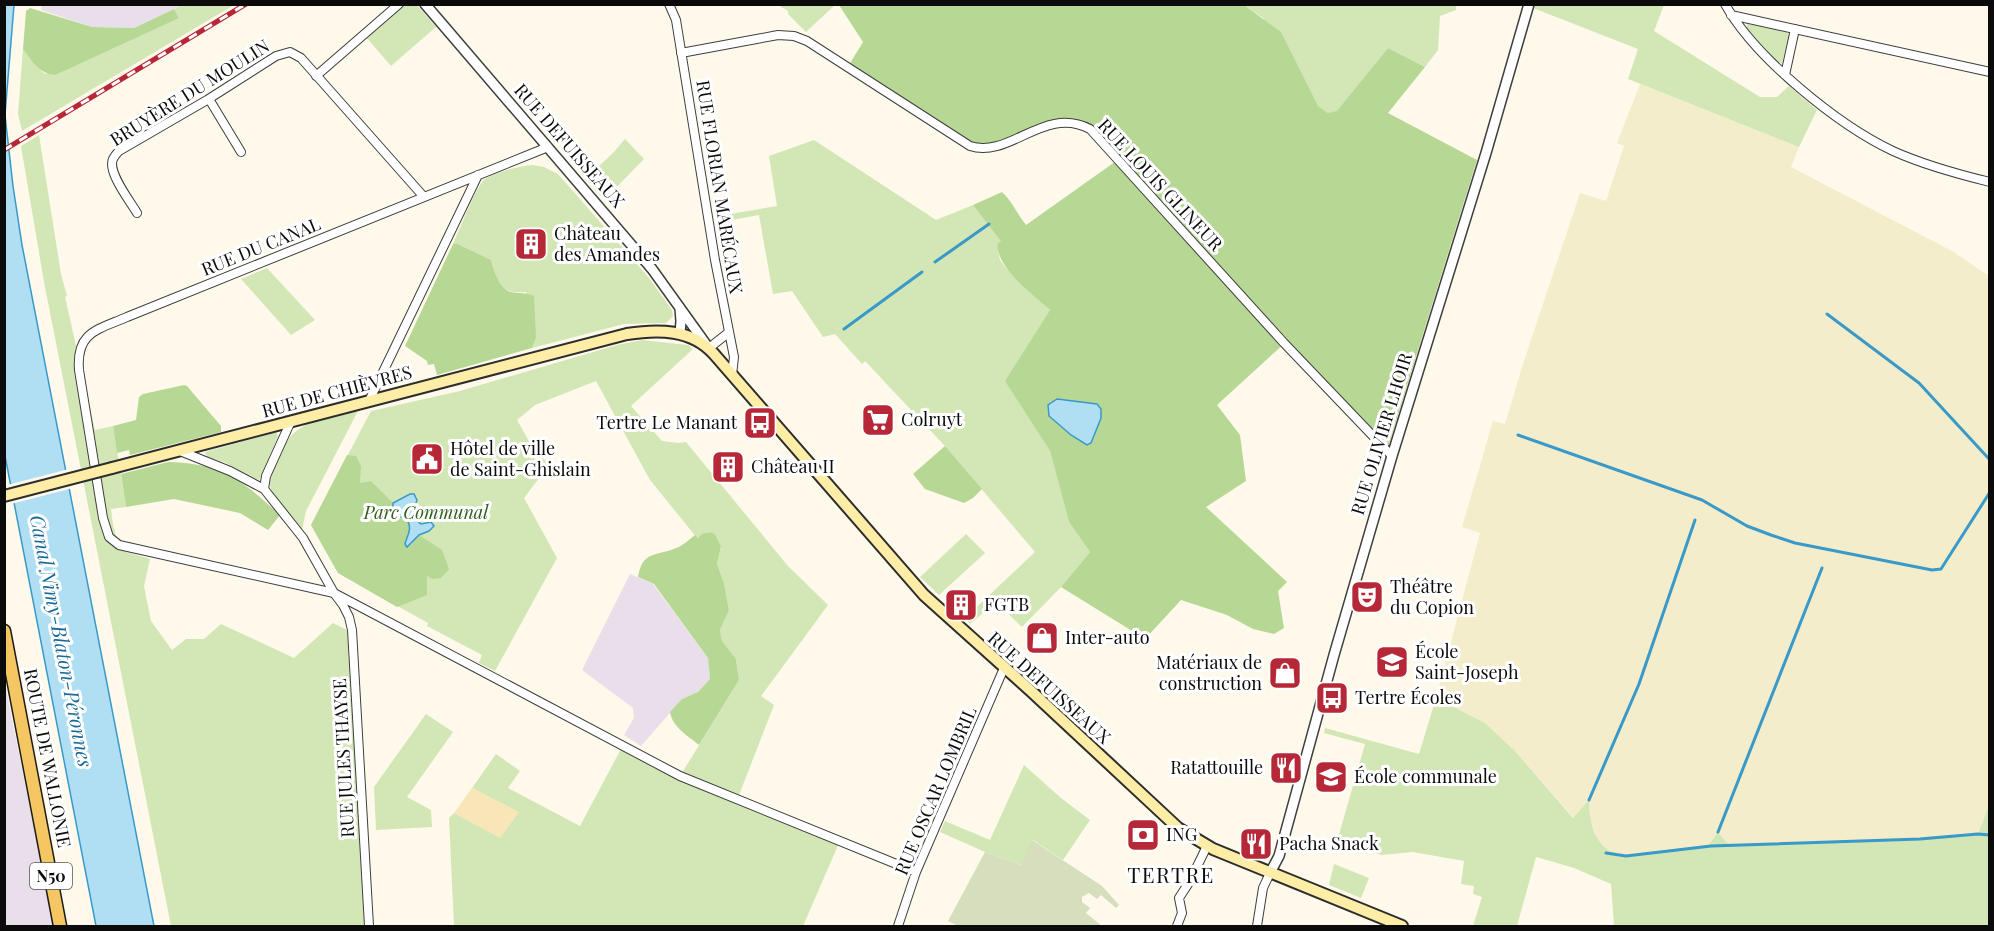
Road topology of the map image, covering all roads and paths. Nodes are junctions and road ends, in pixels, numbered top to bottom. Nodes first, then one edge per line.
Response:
1 (399, 4) edge
2 (425, 4) edge
3 (669, 4) edge
4 (1529, 4) edge
5 (1725, 4) edge
6 (1731, 15) junction
7 (1795, 29) junction
8 (681, 53) junction
9 (1989, 72) edge
10 (1785, 75) junction
11 (316, 76) junction
12 (209, 99) junction
13 (548, 147) junction
14 (241, 152) dead end
15 (478, 176) junction
16 (1989, 182) edge
17 (424, 197) junction
18 (137, 213) dead end
19 (680, 306) junction
20 (728, 333) junction
21 (680, 334) junction
22 (709, 347) junction
23 (732, 375) junction
24 (369, 401) junction
25 (291, 421) junction
26 (178, 450) junction
27 (1392, 456) junction
28 (264, 489) junction
29 (4, 496) edge
30 (334, 593) junction
31 (4, 631) edge
32 (1004, 668) junction
33 (1207, 846) junction
34 (916, 872) junction
35 (1270, 873) junction
36 (60, 927) edge
37 (369, 927) edge
38 (898, 927) edge
39 (1177, 927) edge
40 (1257, 927) edge
41 (1402, 927) edge

1 - 11 street
2 - 13 street, RUE DEFUISSEAUX
3 - 8 street, RUE FLORIAN MARÉCAUX
4 - 27 street, RUE OLIVIER LHOIR
5 - 6 street
6 - 7 street
6 - 10 street
7 - 9 street
7 - 10 street
8 - 20 street, RUE FLORIAN MARÉCAUX
8 - 27 street, RUE LOUIS GLINEUR
10 - 16 street
11 - 12 street, BRUYÈRE DU MOULIN
11 - 17 street, BRUYÈRE DU MOULIN
12 - 14 street
12 - 18 street, BRUYÈRE DU MOULIN
13 - 15 street, RUE DU CANAL
13 - 19 street, RUE DEFUISSEAUX
15 - 17 street, RUE DU CANAL
15 - 24 street
17 - 30 street, RUE DU CANAL
19 - 21 street
19 - 22 street, RUE DEFUISSEAUX
20 - 22 street
20 - 23 street, RUE FLORIAN MARÉCAUX
21 - 22 main road, RUE DEFUISSEAUX
21 - 24 main road, RUE DE CHIÈVRES
22 - 23 main road, RUE DEFUISSEAUX
23 - 32 main road, RUE DEFUISSEAUX
24 - 25 main road, RUE DE CHIÈVRES
25 - 26 main road, RUE DE CHIÈVRES
25 - 28 street
26 - 28 street
26 - 29 main road, RUE DE CHIÈVRES, bridge
27 - 35 street, RUE OLIVIER LHOIR
28 - 30 street, RUE JULES THAYSE
30 - 34 street
30 - 37 street, RUE JULES THAYSE
31 - 36 main road, ROUTE DE WALLONIE / N50
32 - 33 main road, RUE DEFUISSEAUX
32 - 34 street, RUE OSCAR LOMBRIL
33 - 35 main road, RUE DEFUISSEAUX
33 - 39 street
34 - 38 street, RUE OSCAR LOMBRIL
35 - 40 street
35 - 41 main road, RUE DEFUISSEAUX

